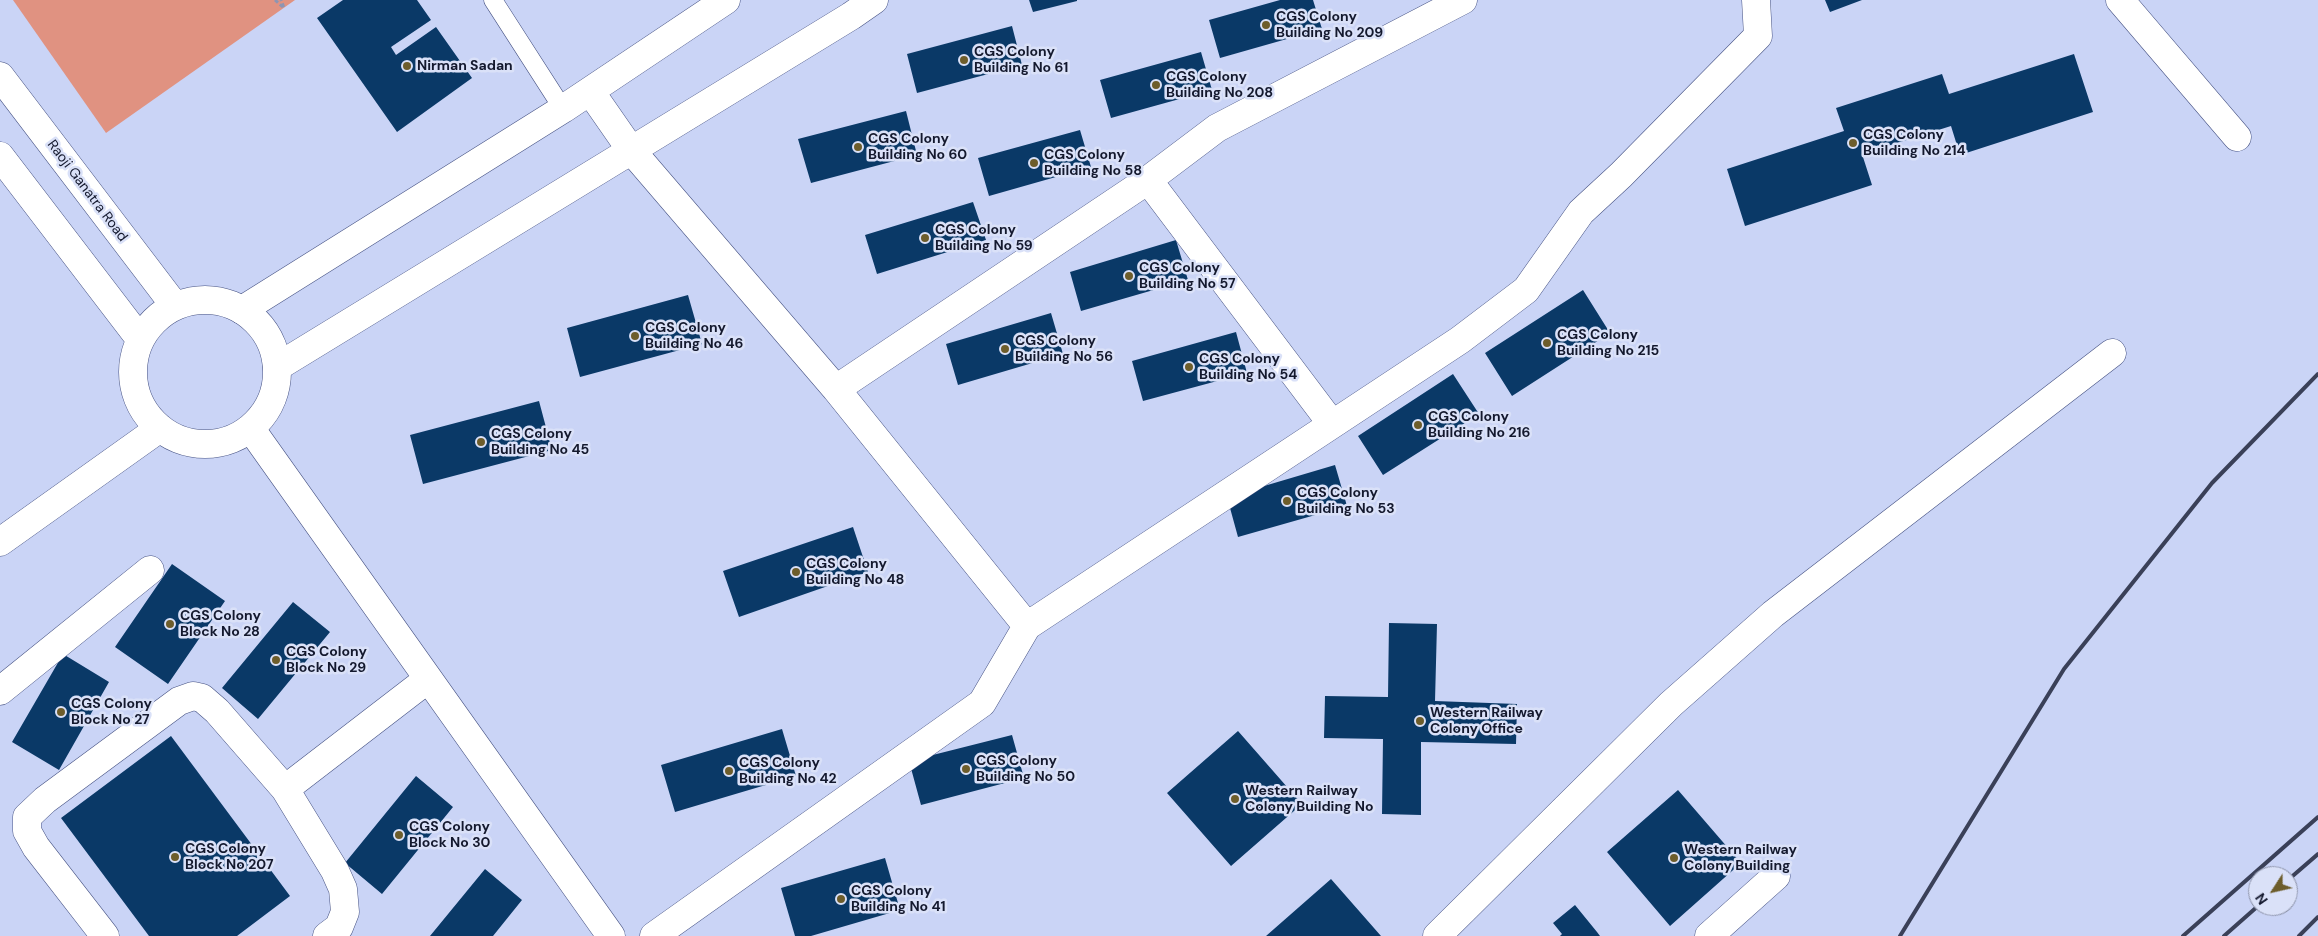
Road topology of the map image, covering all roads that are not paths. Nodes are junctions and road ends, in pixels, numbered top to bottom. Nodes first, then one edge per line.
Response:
1 (493, 0) edge
2 (726, 0) edge
3 (874, 0) edge
4 (1463, 0) edge
5 (1756, 0) edge
6 (2120, 0) edge
7 (0, 76) edge
8 (590, 91) junction
9 (563, 109) junction
10 (2237, 137) dead end
11 (631, 150) junction
12 (0, 156) edge
13 (1148, 180) junction
14 (175, 306) junction
15 (242, 310) junction
16 (140, 339) junction
17 (2112, 352) dead end
18 (277, 367) junction
19 (836, 390) junction
20 (1332, 424) junction
21 (160, 428) junction
22 (251, 429) junction
23 (0, 542) edge
24 (150, 570) dead end
25 (1026, 626) junction
26 (428, 679) junction
27 (0, 692) edge
28 (285, 790) junction
29 (1776, 876) dead end
30 (105, 936) edge
31 (327, 936) edge
32 (611, 936) edge
33 (654, 936) edge
34 (1437, 936) edge
35 (1709, 936) edge

1 - 9 lane
2 - 8 street
3 - 11 street
4 - 13 street
5 - 20 street
6 - 10 street
7 - 14 street, Raoji Ganatra Road
8 - 9 street
8 - 11 street
9 - 15 street
11 - 18 street
11 - 19 street
12 - 16 street
13 - 19 street
13 - 20 street
14 - 15 street
14 - 16 street
15 - 18 street
16 - 21 street
17 - 34 street
18 - 22 street
19 - 25 street
20 - 25 street
21 - 22 street
21 - 23 street
22 - 26 street
24 - 27 street
25 - 33 street
26 - 28 street
26 - 32 street
28 - 30 street
28 - 31 street
29 - 35 street

